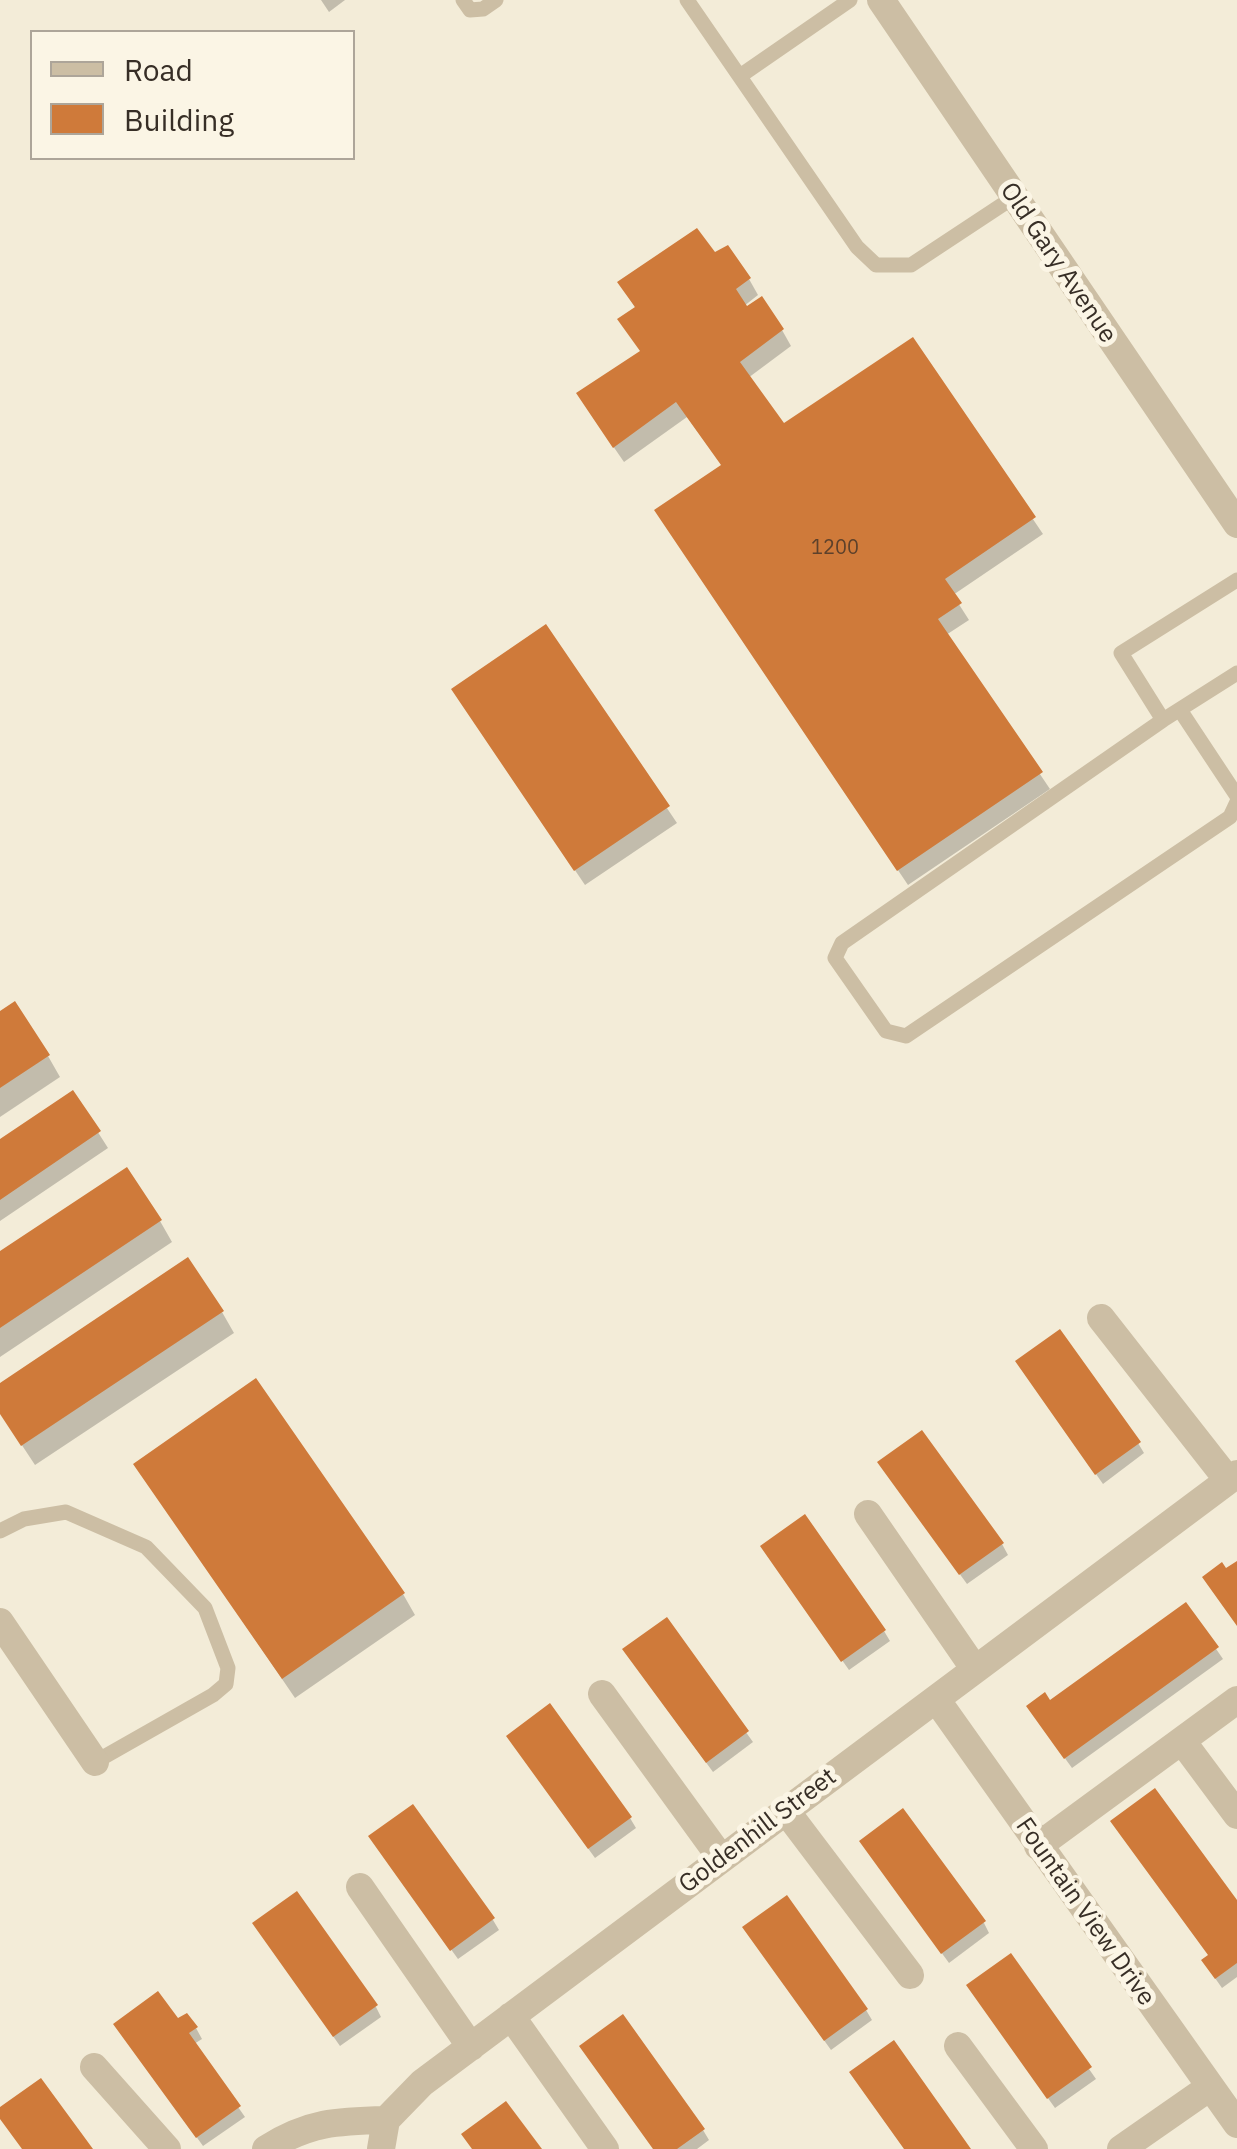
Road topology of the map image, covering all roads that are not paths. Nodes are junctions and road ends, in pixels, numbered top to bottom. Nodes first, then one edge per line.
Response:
1 (463, 0) edge
2 (496, 0) edge
3 (688, 0) edge
4 (850, 0) edge
5 (881, 0) edge
6 (740, 76) junction
7 (1014, 197) junction
8 (1237, 524) edge
9 (1237, 580) edge
10 (1237, 673) edge
11 (1180, 710) junction
12 (1163, 720) junction
13 (1237, 799) edge
14 (1101, 1318) dead end
15 (1233, 1477) edge
16 (868, 1514) dead end
17 (0, 1531) edge
18 (0, 1622) edge
19 (974, 1668) junction
20 (602, 1694) dead end
21 (936, 1698) junction
22 (1237, 1700) edge
23 (1182, 1741) junction
24 (95, 1762) joint
25 (786, 1811) junction
26 (1237, 1815) edge
27 (1038, 1846) junction
28 (721, 1858) junction
29 (360, 1887) dead end
30 (910, 1975) dead end
31 (512, 2016) junction
32 (958, 2046) dead end
33 (471, 2047) junction
34 (94, 2066) dead end
35 (1210, 2087) junction
36 (386, 2120) junction
37 (1237, 2124) edge
38 (167, 2149) edge
39 (266, 2149) edge
40 (382, 2149) edge
41 (605, 2149) edge
42 (1034, 2149) edge
43 (1121, 2149) edge

1 - 2 lane
3 - 6 lane
4 - 6 lane
5 - 7 street, Old Gary Avenue
6 - 7 lane
7 - 8 street, Old Gary Avenue
9 - 12 lane
10 - 11 lane
11 - 12 lane
11 - 13 lane
12 - 13 lane
14 - 15 street
15 - 19 street, Goldenhill Street
16 - 19 street
17 - 24 lane
18 - 24 street
19 - 21 street, Goldenhill Street
20 - 28 street
21 - 25 street, Goldenhill Street
21 - 27 street, Fountain View Drive
22 - 23 street
23 - 26 street
23 - 27 street
25 - 28 street, Goldenhill Street
25 - 30 street
27 - 35 street, Fountain View Drive
28 - 31 street, Goldenhill Street
29 - 33 street
31 - 33 street, Goldenhill Street
31 - 41 street
32 - 42 street
33 - 36 street, Goldenhill Street
34 - 38 street
35 - 37 street, Fountain View Drive
35 - 43 street
36 - 39 street
36 - 40 street

